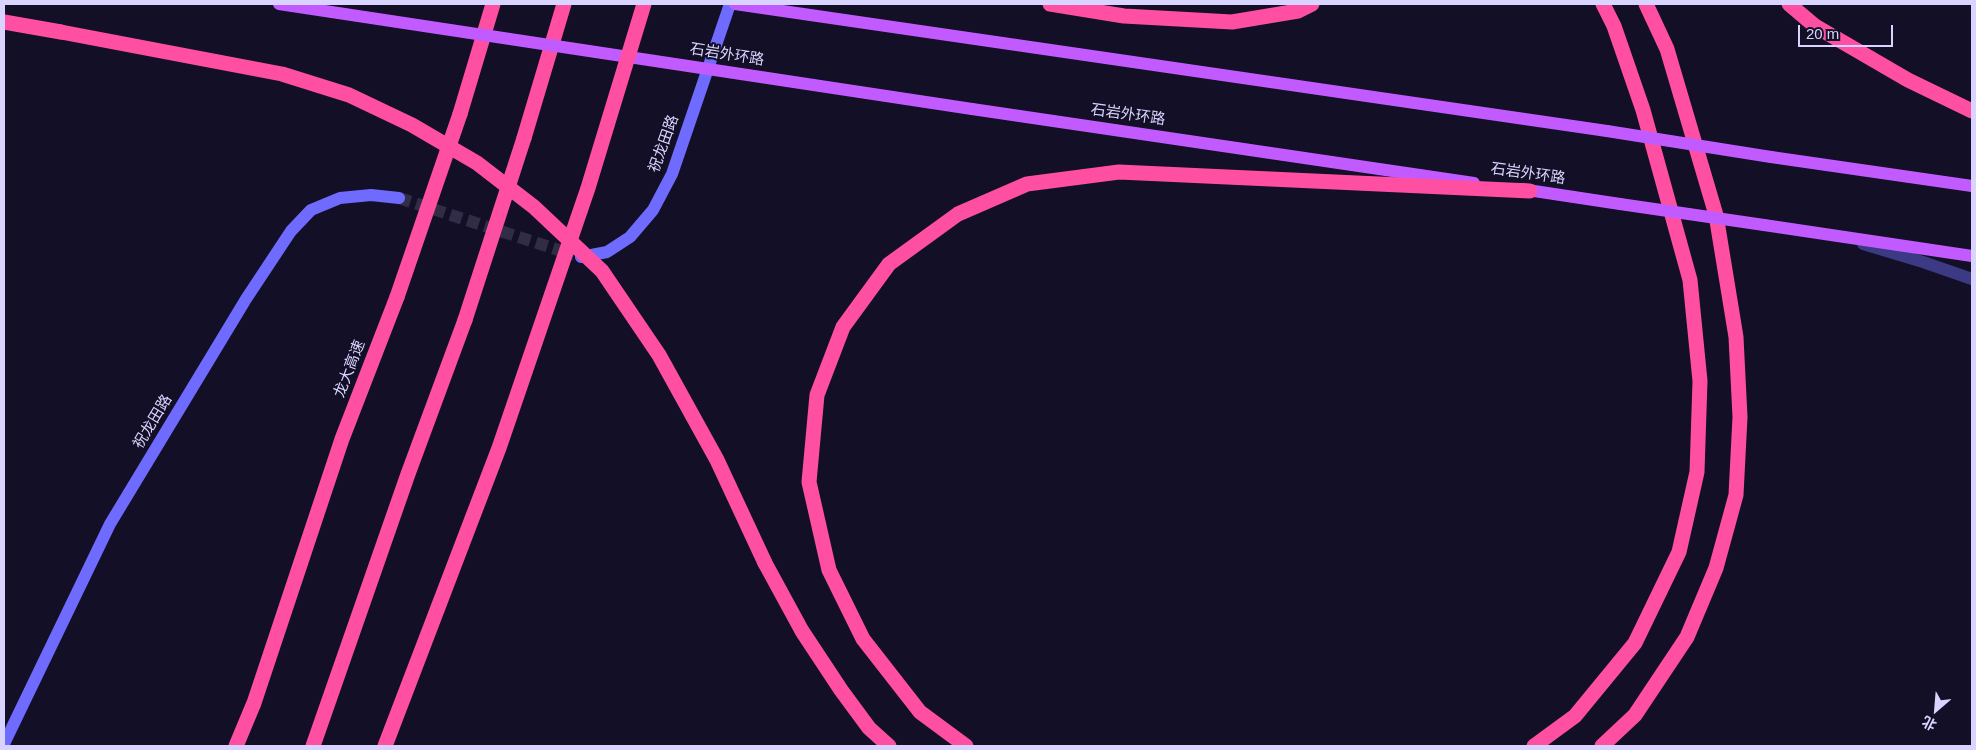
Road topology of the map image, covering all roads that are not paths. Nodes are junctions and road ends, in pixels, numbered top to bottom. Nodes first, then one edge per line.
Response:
1 (279, 4) edge
2 (493, 4) edge
3 (564, 4) edge
4 (644, 4) edge
5 (730, 4) edge
6 (735, 4) edge
7 (1050, 4) edge
8 (1312, 4) edge
9 (1603, 4) edge
10 (1646, 4) edge
11 (1789, 4) edge
12 (4, 22) edge
13 (1972, 111) edge
14 (1972, 186) edge
15 (1530, 191) junction
16 (399, 198) tunnel mouth
17 (1839, 236) junction
18 (1972, 256) edge
19 (582, 257) tunnel mouth
20 (1972, 279) edge
21 (4, 744) edge
22 (236, 746) edge
23 (313, 746) edge
24 (385, 746) edge
25 (889, 746) edge
26 (966, 746) edge
27 (1534, 746) edge
28 (1602, 746) edge

1 - 15 main road, 石岩外环路, bridge
2 - 22 highway, 龙大高速, bridge
3 - 23 highway, bridge
4 - 24 highway, bridge
5 - 19 street, 祝龙田路
6 - 14 main road, bridge
7 - 8 highway
9 - 27 highway
10 - 28 highway
11 - 13 highway
12 - 25 highway, bridge
15 - 17 main road, 石岩外环路, bridge
15 - 26 highway
16 - 21 street, 祝龙田路
17 - 18 main road, 石岩外环路
17 - 20 lane

